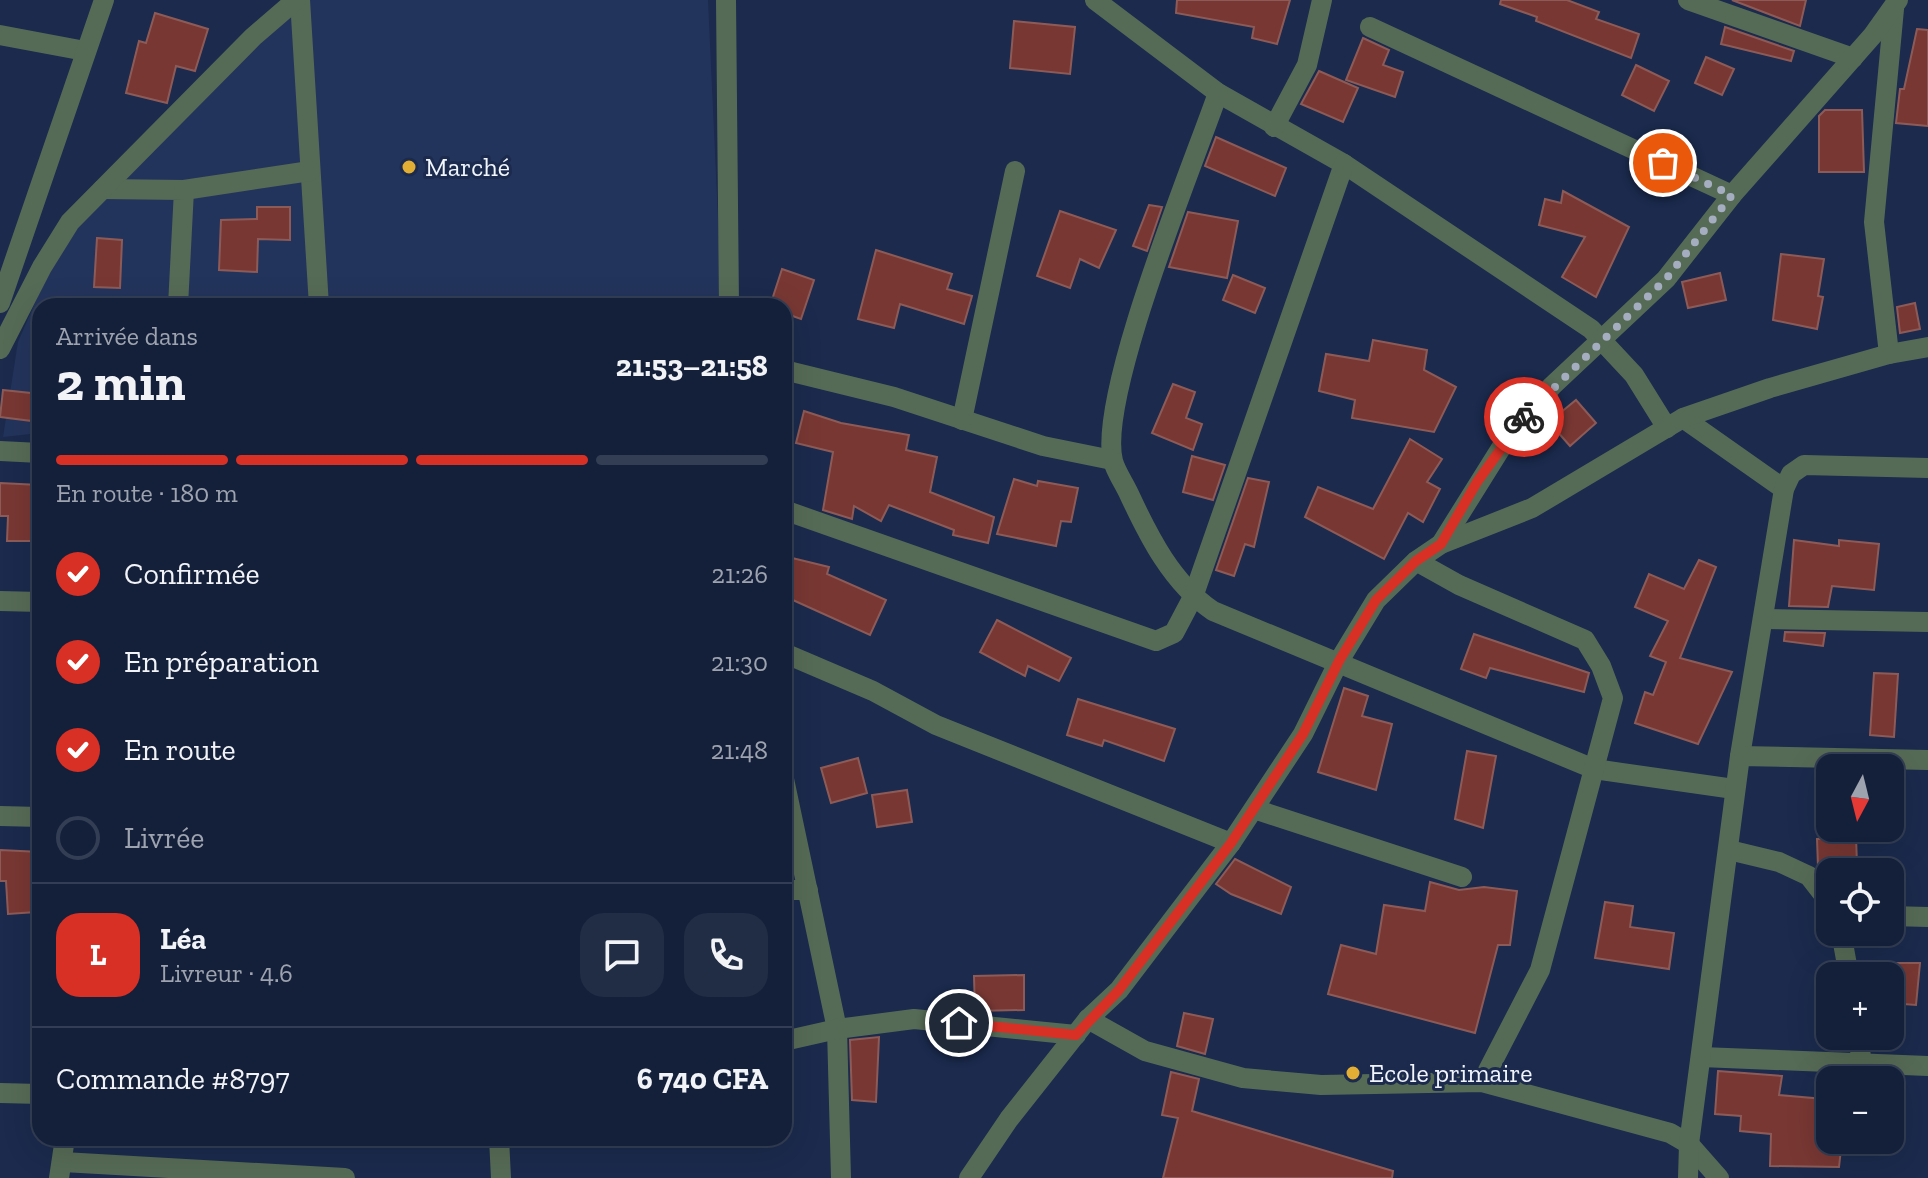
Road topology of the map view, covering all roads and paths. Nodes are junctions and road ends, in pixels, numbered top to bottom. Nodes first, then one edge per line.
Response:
1 (104, 0) edge
2 (298, 0) edge
3 (726, 0) edge
4 (1095, 0) edge
5 (1322, 0) edge
6 (1688, 0) edge
7 (1896, 4) edge
8 (1370, 27) dead end
9 (0, 35) edge
10 (85, 51) junction
11 (1853, 58) junction
12 (1218, 93) junction
13 (1274, 127) junction
14 (1344, 164) junction
15 (310, 171) junction
16 (1015, 171) dead end
17 (103, 189) junction
18 (184, 190) junction
19 (1732, 195) junction
20 (178, 298) edge
21 (318, 298) edge
22 (729, 298) edge
23 (6, 308) edge
24 (1601, 340) junction
25 (1928, 347) edge
26 (0, 349) edge
27 (1889, 354) junction
28 (792, 373) edge
29 (962, 420) junction
30 (1675, 423) junction
31 (0, 451) edge
32 (32, 453) edge
33 (1112, 460) junction
34 (1928, 468) edge
35 (1784, 489) junction
36 (792, 513) edge
37 (1441, 544) junction
38 (1416, 561) junction
39 (1193, 597) junction
40 (0, 601) edge
41 (32, 602) edge
42 (1763, 619) junction
43 (1928, 622) edge
44 (792, 656) edge
45 (1339, 661) junction
46 (1740, 756) junction
47 (1928, 760) edge
48 (1594, 769) junction
49 (1734, 789) junction
50 (1254, 809) junction
51 (0, 816) edge
52 (792, 816) edge
53 (32, 817) edge
54 (1231, 843) junction
55 (1729, 850) junction
56 (1462, 877) dead end
57 (1816, 885) edge
58 (792, 890) edge
59 (808, 890) junction
60 (1904, 916) edge
61 (1928, 917) edge
62 (1082, 1027) junction
63 (837, 1029) junction
64 (792, 1039) edge
65 (1860, 1050) edge
66 (1701, 1057) junction
67 (1862, 1064) junction
68 (1928, 1066) edge
69 (1482, 1082) junction
70 (0, 1093) edge
71 (32, 1094) edge
72 (1689, 1144) junction
73 (64, 1146) edge
74 (499, 1146) edge
75 (61, 1170) edge
76 (345, 1178) edge
77 (501, 1178) edge
78 (841, 1178) edge
79 (969, 1178) edge
80 (1688, 1178) edge
81 (1719, 1178) edge

1 - 10 street
2 - 15 street
2 - 17 street
3 - 22 street
4 - 12 street
5 - 13 street
6 - 11 street
7 - 11 street
7 - 27 street
8 - 19 street
9 - 10 street
10 - 23 street
11 - 19 street
12 - 13 street
12 - 33 street
13 - 14 street
14 - 24 street
14 - 39 street
15 - 18 street
15 - 21 street
16 - 29 street
17 - 18 street
17 - 23 street
18 - 20 street
19 - 24 street
23 - 26 street
24 - 30 street
24 - 37 street
25 - 27 street
27 - 30 street
28 - 29 street
29 - 33 street
30 - 35 street
30 - 37 street
31 - 32 street
33 - 39 street
34 - 35 street
35 - 42 street
36 - 39 street
37 - 38 street
38 - 45 street
38 - 48 street
39 - 45 street
40 - 41 street
42 - 43 street
42 - 46 street
44 - 54 street
45 - 48 street
45 - 50 street
46 - 47 street
46 - 49 street
48 - 49 street
48 - 69 street
49 - 55 street
50 - 54 street
50 - 56 street
51 - 53 street
52 - 59 street
54 - 62 street
55 - 57 street
55 - 66 street
58 - 59 street
59 - 63 street
60 - 61 street
62 - 63 street
62 - 69 street
62 - 79 street
63 - 64 street
63 - 78 street
65 - 67 street
66 - 67 street
66 - 72 street
67 - 68 street
69 - 72 street
70 - 71 street
72 - 80 street
72 - 81 street
73 - 75 street
74 - 77 street
75 - 76 street

